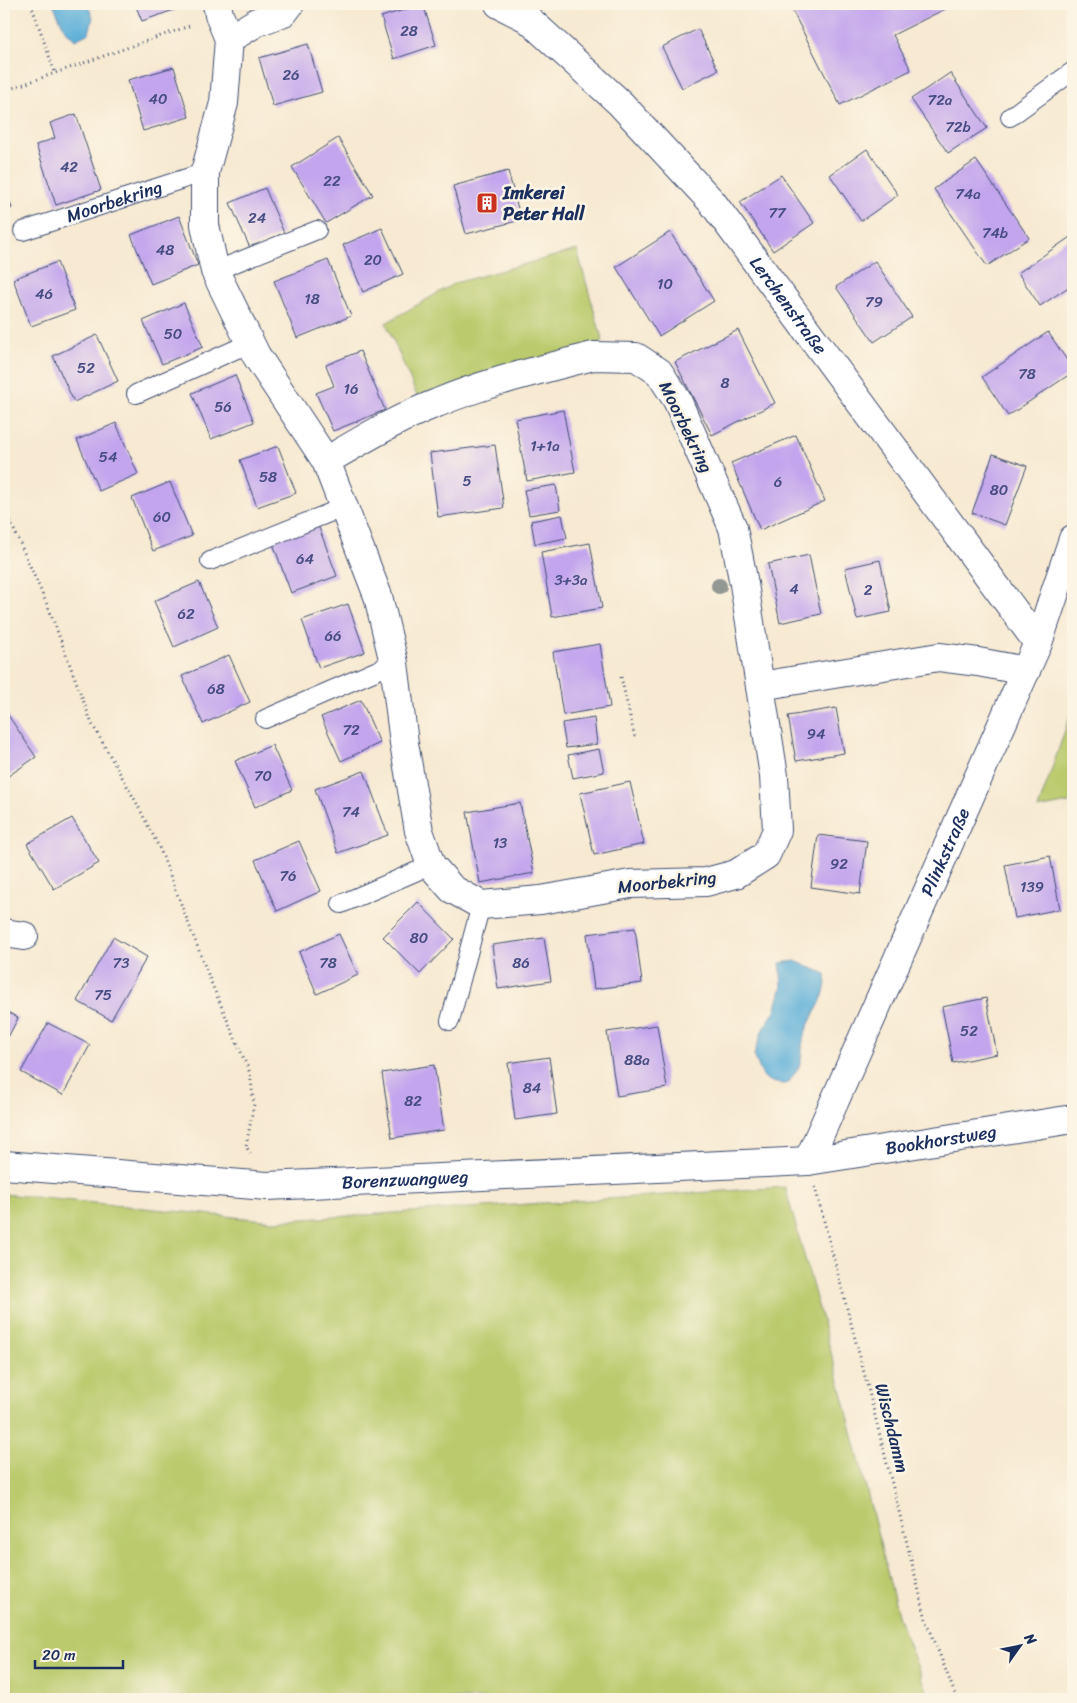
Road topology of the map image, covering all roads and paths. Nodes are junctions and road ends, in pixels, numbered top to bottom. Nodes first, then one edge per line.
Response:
1 (31, 4) edge
2 (290, 4) edge
3 (499, 4) edge
4 (532, 11) edge
5 (222, 19) edge
6 (1073, 71) edge
7 (55, 73) junction
8 (4, 91) edge
9 (1010, 117) dead end
10 (205, 172) junction
11 (317, 230) dead end
12 (23, 231) dead end
13 (215, 271) junction
14 (250, 343) junction
15 (136, 394) dead end
16 (326, 461) junction
17 (4, 507) edge
18 (344, 507) junction
19 (1073, 539) edge
20 (210, 561) dead end
21 (1038, 643) junction
22 (394, 663) junction
23 (1026, 671) junction
24 (622, 677) dead end
25 (760, 686) junction
26 (265, 719) dead end
27 (634, 738) dead end
28 (431, 865) junction
29 (341, 904) dead end
30 (482, 905) junction
31 (450, 1021) dead end
32 (1073, 1119) edge
33 (808, 1161) junction
34 (4, 1165) edge
35 (267, 1186) junction
36 (957, 1699) edge

1 - 7 path
2 - 5 street
3 - 4 street, Lerchenstraße
4 - 21 street, Lerchenstraße
5 - 7 path
5 - 10 street
6 - 9 lane
7 - 8 path
10 - 12 lane, Moorbekring
10 - 13 street
11 - 13 lane
13 - 14 street
14 - 15 lane
14 - 16 street
16 - 18 street
16 - 25 street, Moorbekring
17 - 35 path
18 - 20 lane
18 - 22 street
19 - 21 street, Plinkstraße
21 - 23 street, Plinkstraße
22 - 26 lane
22 - 28 street
23 - 25 street
23 - 33 street, Plinkstraße
24 - 27 path
25 - 30 street, Moorbekring
28 - 29 lane
28 - 30 street
30 - 31 lane
32 - 33 street, Bookhorstweg
33 - 35 street, Borenzwangweg
33 - 36 path, Wischdamm
34 - 35 street, Borenzwangweg

